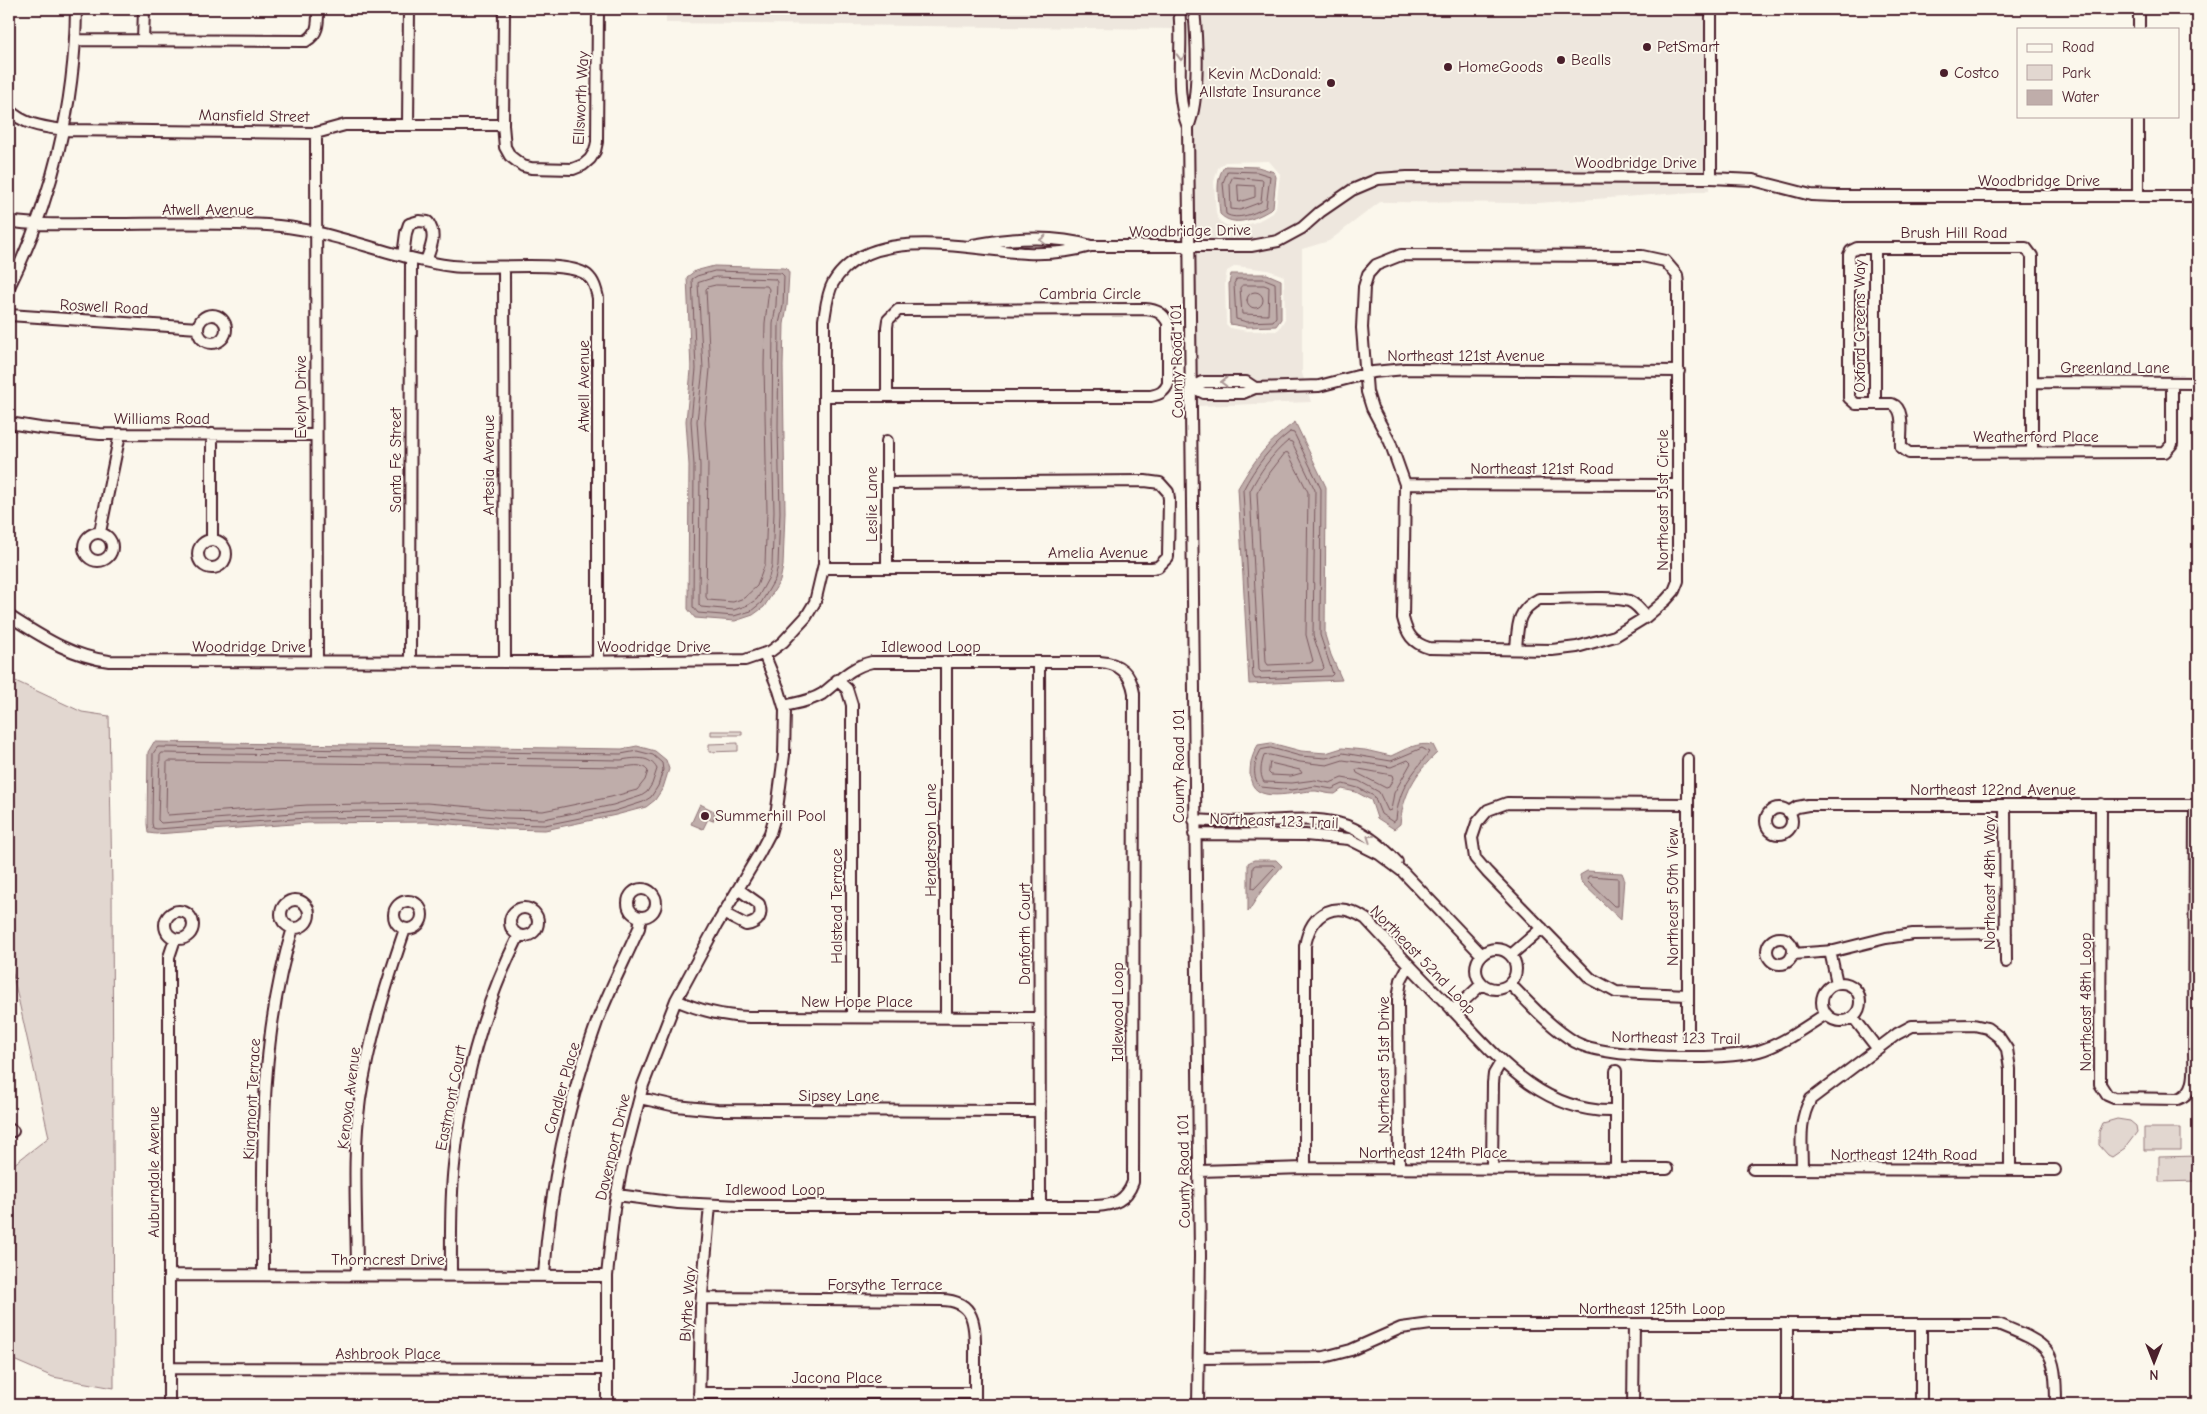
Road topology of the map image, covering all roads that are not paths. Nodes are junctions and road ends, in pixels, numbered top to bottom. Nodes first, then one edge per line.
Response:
1 (76, 9) edge
2 (144, 9) edge
3 (318, 9) edge
4 (409, 9) edge
5 (504, 9) edge
6 (598, 9) edge
7 (1711, 9) edge
8 (2139, 9) edge
9 (1194, 12) edge
10 (1179, 13) edge
11 (2139, 28) edge
12 (75, 40) junction
13 (143, 40) junction
14 (9, 110) edge
15 (2138, 118) edge
16 (408, 125) junction
17 (503, 125) junction
18 (1188, 126) junction
19 (64, 130) junction
20 (316, 133) junction
21 (1711, 178) junction
22 (2138, 196) junction
23 (2198, 196) edge
24 (9, 221) edge
25 (36, 223) junction
26 (316, 234) junction
27 (969, 246) joint
28 (1189, 247) junction
29 (1875, 248) junction
30 (407, 257) junction
31 (426, 261) junction
32 (504, 267) junction
33 (9, 287) edge
34 (9, 316) edge
35 (198, 328) dead end
36 (1679, 371) junction
37 (1365, 374) junction
38 (2032, 382) junction
39 (2172, 383) junction
40 (2198, 383) edge
41 (1192, 387) junction
42 (824, 396) junction
43 (887, 396) junction
44 (1874, 404) junction
45 (9, 423) edge
46 (120, 434) junction
47 (212, 434) junction
48 (316, 434) junction
49 (887, 441) dead end
50 (2032, 452) junction
51 (887, 483) junction
52 (1405, 484) junction
53 (1678, 485) junction
54 (100, 532) dead end
55 (212, 540) dead end
56 (823, 568) junction
57 (887, 568) junction
58 (9, 616) edge
59 (1646, 616) junction
60 (1516, 649) junction
61 (764, 654) junction
62 (317, 662) junction
63 (410, 662) junction
64 (505, 662) junction
65 (598, 662) junction
66 (946, 662) junction
67 (1040, 662) junction
68 (838, 680) junction
69 (784, 706) junction
70 (1688, 759) dead end
71 (1688, 804) junction
72 (2102, 804) junction
73 (2005, 805) junction
74 (2197, 805) edge
75 (1789, 812) dead end
76 (1194, 820) junction
77 (1194, 834) junction
78 (1403, 872) junction
79 (738, 889) junction
80 (723, 913) junction
81 (641, 917) dead end
82 (293, 928) dead end
83 (1542, 928) junction
84 (405, 929) dead end
85 (2006, 934) junction
86 (519, 935) dead end
87 (175, 939) dead end
88 (1830, 951) junction
89 (1793, 954) dead end
90 (1482, 955) junction
91 (1511, 955) junction
92 (2006, 962) dead end
93 (1409, 965) junction
94 (1837, 983) junction
95 (1482, 984) junction
96 (1510, 984) junction
97 (1688, 995) junction
98 (676, 1000) junction
99 (1453, 1011) junction
100 (1826, 1014) junction
101 (1853, 1017) junction
102 (852, 1018) junction
103 (946, 1018) junction
104 (1040, 1018) junction
105 (1688, 1034) dead end
106 (1877, 1048) junction
107 (1501, 1062) junction
108 (1616, 1071) dead end
109 (640, 1098) junction
110 (1040, 1111) junction
111 (1616, 1112) junction
112 (1305, 1168) junction
113 (1399, 1168) junction
114 (1492, 1168) junction
115 (1616, 1169) junction
116 (1667, 1169) dead end
117 (1754, 1169) dead end
118 (1802, 1169) junction
119 (1199, 1170) junction
120 (2010, 1170) junction
121 (2055, 1170) dead end
122 (617, 1195) junction
123 (710, 1205) junction
124 (1040, 1206) junction
125 (169, 1275) junction
126 (262, 1275) junction
127 (357, 1275) junction
128 (451, 1275) junction
129 (544, 1275) junction
130 (607, 1276) junction
131 (702, 1298) junction
132 (1634, 1324) junction
133 (1786, 1325) junction
134 (1921, 1326) junction
135 (1198, 1358) junction
136 (169, 1368) junction
137 (607, 1369) junction
138 (700, 1393) junction
139 (975, 1393) junction
140 (169, 1405) edge
141 (607, 1405) edge
142 (700, 1405) edge
143 (975, 1405) edge
144 (1198, 1405) edge
145 (1633, 1405) edge
146 (1786, 1405) edge
147 (1921, 1405) edge
148 (2056, 1405) edge

1 - 12 street
2 - 13 street
3 - 13 street
4 - 16 street
5 - 17 street, Ellsworth Way
6 - 17 street, Ellsworth Way
7 - 21 street
8 - 11 street
9 - 10 street
9 - 18 street, County Road 101
10 -> 18 street, County Road 101
12 - 13 street
12 - 19 street
14 - 19 street, Mansfield Street
15 - 22 street
16 - 17 street, Mansfield Street
16 - 20 street, Mansfield Street
18 - 28 street, County Road 101
19 - 20 street, Mansfield Street
19 - 25 street
20 - 26 street, Evelyn Drive
21 - 22 street, Woodbridge Drive
21 - 28 street, Woodbridge Drive
22 - 23 street, Woodbridge Drive
24 - 25 street, Atwell Avenue
25 - 26 street, Atwell Avenue
25 - 33 street
26 - 30 street, Atwell Avenue
26 - 48 street, Evelyn Drive
27 - 28 street, Woodbridge Drive
27 - 42 street, Woodridge Drive
28 - 41 street, County Road 101
29 - 38 street, Brush Hill Road
29 - 44 street, Oxford Greens Way
29 - 44 street, Brush Hill Road
30 - 31 street, Atwell Avenue
30 - 31 street
30 - 63 street, Santa Fe Street
31 - 32 street, Atwell Avenue
32 - 64 street, Artesia Avenue
32 - 65 street, Atwell Avenue
34 - 35 street, Roswell Road
36 - 37 street, Northeast 121st Avenue
36 - 37 street, Northeast 51st Circle
36 - 53 street, Northeast 51st Circle
37 - 41 street, Northeast 121st Avenue
37 - 52 street, Northeast 51st Circle
38 - 39 street, Greenland Lane
38 - 50 street, Brush Hill Road
39 - 40 street, Greenland Lane
39 - 50 street, Weatherford Place
41 - 76 street, County Road 101
42 - 43 street, Cambria Circle
42 - 56 street, Woodridge Drive
43 - 43 street, Cambria Circle
44 - 50 street, Weatherford Place
45 - 46 street, Williams Road
46 - 47 street, Williams Road
46 - 54 street
47 - 48 street, Williams Road
47 - 55 street
48 - 62 street, Evelyn Drive
49 - 51 street, Leslie Lane
51 - 57 street, Leslie Lane
51 - 57 street, Amelia Avenue
52 - 53 street, Northeast 121st Road
52 - 60 street, Northeast 51st Circle
53 - 59 street, Northeast 51st Circle
56 - 57 street, Amelia Avenue
56 - 61 street, Woodridge Drive
58 - 62 street, Woodridge Drive
59 - 60 street, Northeast 51st Circle
59 - 60 street
61 - 65 street, Woodridge Drive
61 - 69 street, Davenport Drive
62 - 63 street, Woodridge Drive
63 - 64 street, Woodridge Drive
64 - 65 street, Woodridge Drive
66 - 67 street, Idlewood Loop
66 - 68 street, Idlewood Loop
66 - 103 street, Henderson Lane
67 - 104 street, Danforth Court
67 - 124 street, Idlewood Loop
68 - 69 street, Idlewood Loop
68 - 102 street, Halstead Terrace
69 - 79 street, Davenport Drive
70 - 71 street, Northeast 50th View
71 - 83 street
71 - 97 street, Northeast 50th View
72 - 73 street, Northeast 122nd Avenue
72 - 74 street, Northeast 122nd Avenue
72 - 74 street, Northeast 48th Loop
73 - 75 street, Northeast 122nd Avenue
73 - 85 street, Northeast 48th Way
76 - 77 street, County Road 101
78 -> 76 street, Northeast 123 Trail
77 - 78 street, Northeast 123 Trail
77 - 119 street, County Road 101
78 - 90 street, Northeast 123 Trail
79 - 80 street, Davenport Drive
79 - 80 street
80 - 98 street, Davenport Drive
81 - 129 street, Candler Place
82 - 126 street, Kingmont Terrace
83 - 91 street
83 - 97 street
84 - 127 street, Kenova Avenue
85 - 88 street
85 - 92 street, Northeast 48th Way
86 - 128 street, Eastmont Court
87 - 125 street, Auburndale Avenue
88 - 89 street
88 - 94 street
90 - 91 street
90 - 95 street
91 - 96 street
93 - 99 street, Northeast 52nd Loop
93 - 112 street, Northeast 52nd Loop
93 - 113 street, Northeast 51st Drive
94 - 100 street
94 - 101 street
95 - 96 street
95 - 99 street
96 - 100 street, Northeast 123 Trail
97 - 105 street, Northeast 50th View
98 - 102 street, New Hope Place
98 - 109 street, Davenport Drive
99 - 107 street, Northeast 52nd Loop
100 - 101 street
101 - 106 street
102 - 103 street, New Hope Place
103 - 104 street, New Hope Place
104 - 110 street, Danforth Court
106 - 118 street
106 - 120 street
107 - 111 street, Northeast 52nd Loop
107 - 114 street
108 - 111 street
109 - 110 street, Sipsey Lane
109 - 122 street, Davenport Drive
110 - 124 street, Danforth Court
111 - 115 street
112 - 113 street, Northeast 124th Place
112 - 119 street, Northeast 124th Place
113 - 114 street, Northeast 124th Place
114 - 115 street, Northeast 124th Place
115 - 116 street, Northeast 124th Place
117 - 118 street, Northeast 124th Road
118 - 120 street, Northeast 124th Road
119 - 135 street, County Road 101
120 - 121 street, Northeast 124th Road
122 - 123 street, Idlewood Loop
122 - 130 street, Davenport Drive
123 - 124 street, Idlewood Loop
123 - 131 street, Blythe Way
125 - 126 street, Thorncrest Drive
125 - 136 street, Auburndale Avenue
126 - 127 street, Thorncrest Drive
127 - 128 street, Thorncrest Drive
128 - 129 street, Thorncrest Drive
129 - 130 street, Thorncrest Drive
130 - 137 street, Davenport Drive
131 - 138 street, Blythe Way
131 - 139 street, Forsythe Terrace
132 - 133 street, Northeast 125th Loop
132 - 135 street, Northeast 125th Loop
132 - 145 street
133 - 134 street, Northeast 125th Loop
133 - 146 street
134 - 147 street
134 - 148 street, Northeast 125th Loop
135 - 144 street, County Road 101
136 - 137 street, Ashbrook Place
136 - 140 street, Auburndale Avenue
137 - 141 street, Davenport Drive
138 - 139 street, Jacona Place
138 - 142 street, Blythe Way
139 - 143 street, Forsythe Terrace

